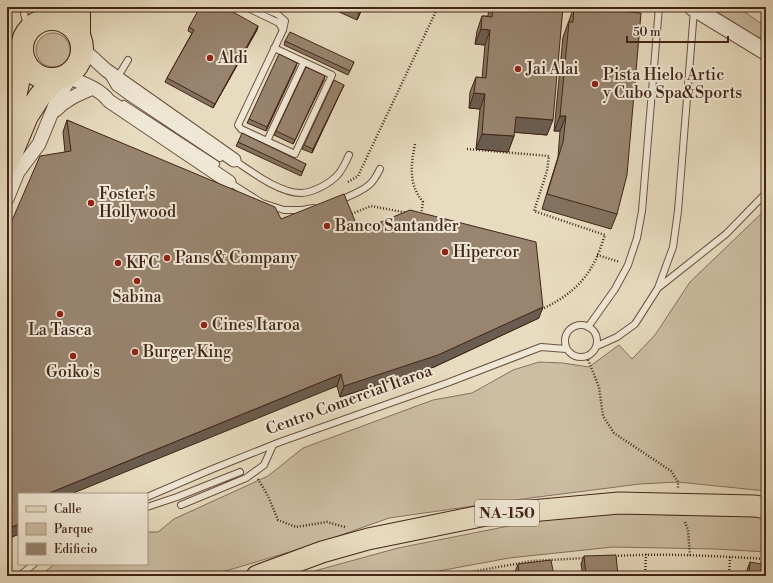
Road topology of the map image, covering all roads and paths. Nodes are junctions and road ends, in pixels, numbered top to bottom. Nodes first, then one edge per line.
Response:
1 (79, 7) edge
2 (246, 7) edge
3 (260, 7) edge
4 (438, 7) edge
5 (659, 7) edge
6 (693, 8) edge
7 (36, 16) edge
8 (283, 30) junction
9 (81, 42) junction
10 (274, 48) junction
11 (766, 52) edge
12 (23, 58) junction
13 (128, 60) dead end
14 (304, 62) junction
15 (106, 70) junction
16 (66, 76) junction
17 (117, 78) junction
18 (93, 88) junction
19 (104, 96) junction
20 (51, 114) junction
21 (7, 124) edge
22 (267, 141) junction
23 (415, 144) dead end
24 (467, 149) dead end
25 (349, 155) dead end
26 (220, 158) dead end
27 (234, 160) joint
28 (7, 164) edge
29 (216, 164) dead end
30 (380, 169) dead end
31 (229, 182) joint
32 (348, 182) dead end
33 (766, 193) edge
34 (7, 199) edge
35 (335, 202) edge
36 (322, 206) edge
37 (357, 206) dead end
38 (359, 211) junction
39 (414, 214) edge
40 (421, 215) edge
41 (344, 217) edge
42 (597, 255) junction
43 (628, 265) junction
44 (658, 288) junction
45 (538, 311) edge
46 (588, 327) junction
47 (597, 346) junction
48 (566, 349) junction
49 (586, 357) junction
50 (272, 445) junction
51 (240, 472) dead end
52 (254, 472) junction
53 (148, 497) edge
54 (678, 504) junction
55 (148, 506) edge
56 (181, 506) dead end
57 (766, 508) edge
58 (368, 538) junction
59 (646, 554) junction
60 (690, 556) junction
61 (608, 557) edge
62 (730, 557) junction
63 (593, 558) edge
64 (766, 560) edge
65 (33, 565) edge
66 (19, 576) edge
67 (257, 576) edge
68 (448, 576) edge
69 (645, 576) edge
70 (729, 576) edge

1 - 9 highway
2 - 8 lane
3 - 8 lane
4 - 32 path
5 - 43 lane
6 - 11 street
6 - 44 lane
7 - 9 highway
7 - 12 highway
8 - 10 lane
9 - 15 street
9 - 16 highway
10 - 14 lane
10 - 22 lane
12 - 16 highway
12 - 21 highway
13 - 17 lane
14 - 22 lane
14 - 22 lane
15 - 17 street
15 - 26 lane
16 - 18 street
16 - 20 street
16 - 28 highway
17 - 27 street
18 - 19 street
18 - 20 street
19 - 29 lane
19 - 31 street
20 - 34 street
23 - 40 path
24 - 42 path
25 - 27 lane
30 - 35 lane
31 - 36 lane
33 - 44 lane
37 - 38 path
38 - 39 path
38 - 41 path
42 - 43 path
42 - 45 path
43 - 46 lane
44 - 47 lane
46 - 47 lane
46 - 48 lane
47 - 49 lane
48 - 49 lane
48 - 50 lane, Centro Comercial Itaroa
49 - 54 path
50 - 52 lane
50 - 53 lane, Centro Comercial Itaroa
51 - 55 lane
52 - 56 lane
52 - 58 path
54 - 57 main road, NA-150
54 - 58 main road, NA-150
54 - 60 path
58 - 67 main road, NA-150
59 - 60 path
59 - 61 path
59 - 69 path
60 - 62 path
62 - 64 path
62 - 70 path
63 - 68 path
65 - 66 lane

